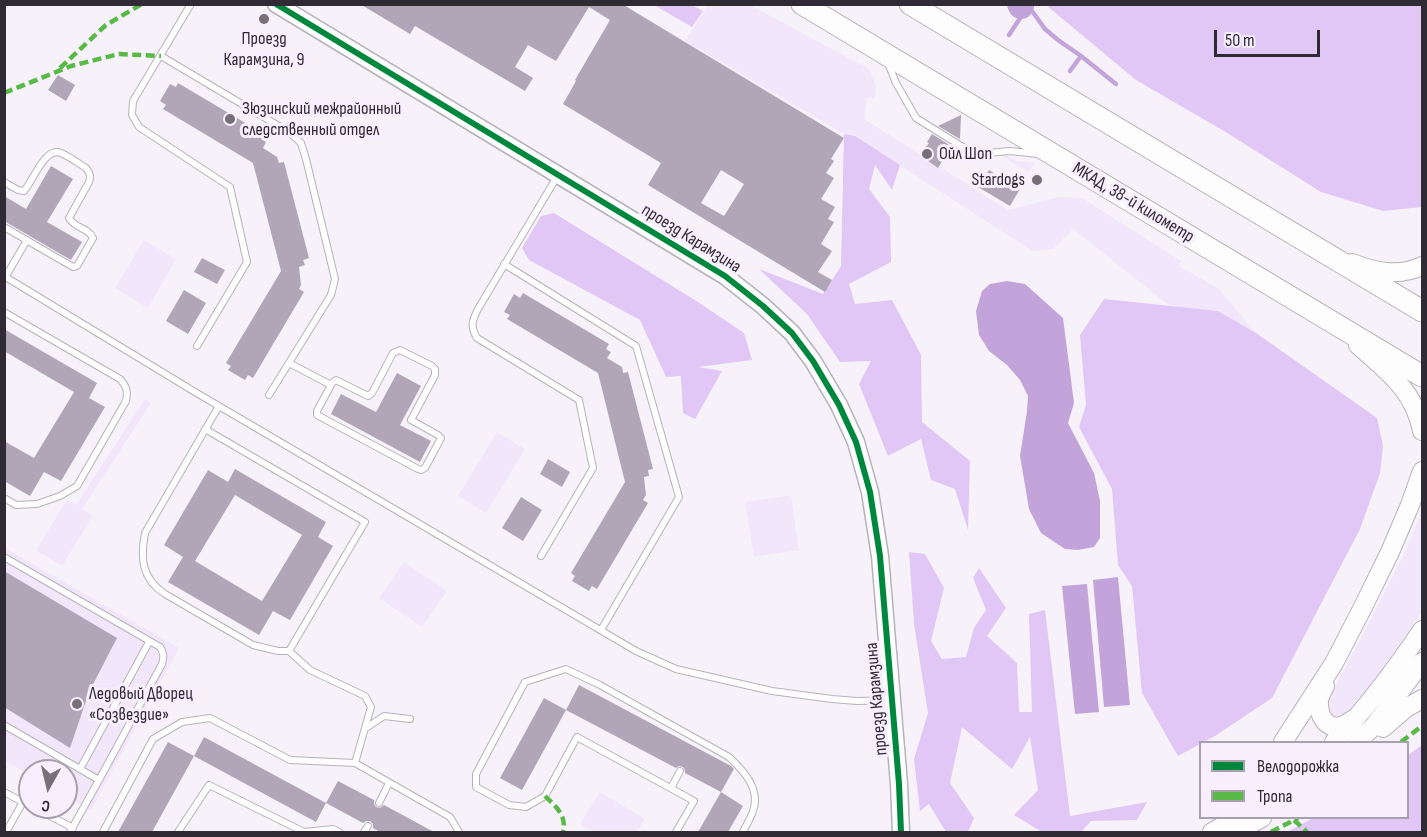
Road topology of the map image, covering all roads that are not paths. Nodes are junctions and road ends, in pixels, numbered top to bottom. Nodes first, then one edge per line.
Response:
1 (191, 4) edge
2 (276, 4) edge
3 (802, 4) edge
4 (910, 4) edge
5 (885, 54) junction
6 (161, 56) junction
7 (1055, 156) junction
8 (558, 175) junction
9 (4, 182) edge
10 (4, 227) edge
11 (27, 240) junction
12 (1322, 251) junction
13 (504, 264) junction
14 (1422, 266) edge
15 (5, 276) edge
16 (1422, 311) edge
17 (4, 312) edge
18 (1330, 320) junction
19 (197, 346) dead end
20 (289, 363) junction
21 (1422, 376) edge
22 (331, 385) junction
23 (269, 395) dead end
24 (219, 406) junction
25 (205, 429) junction
26 (1422, 431) edge
27 (1422, 470) edge
28 (4, 498) edge
29 (541, 556) dead end
30 (4, 557) edge
31 (601, 630) junction
32 (1422, 630) edge
33 (149, 642) junction
34 (289, 651) junction
35 (1422, 662) edge
36 (1334, 663) junction
37 (1422, 699) edge
38 (892, 700) junction
39 (1358, 717) junction
40 (410, 719) dead end
41 (4, 725) edge
42 (365, 728) junction
43 (698, 740) junction
44 (1284, 741) edge
45 (1335, 741) edge
46 (1358, 741) edge
47 (1367, 741) edge
48 (694, 746) dead end
49 (355, 764) junction
50 (80, 769) junction
51 (680, 771) dead end
52 (99, 780) junction
53 (389, 783) junction
54 (671, 788) junction
55 (4, 792) edge
56 (18, 799) edge
57 (379, 803) dead end
58 (18, 818) edge
59 (53, 819) edge
60 (1218, 819) edge
61 (1235, 819) edge
62 (1260, 819) edge
63 (71, 830) edge
64 (6, 832) edge
65 (103, 832) edge
66 (178, 832) edge
67 (339, 832) edge
68 (459, 832) edge
69 (676, 832) edge
70 (743, 832) edge
71 (901, 832) edge
72 (1199, 832) edge
73 (1212, 832) edge
74 (1235, 832) edge

1 - 6 lane
2 - 8 street, проезд Карамзина
3 - 5 highway, МКАД, 38-й километр
4 - 12 highway
5 - 7 highway, МКАД, 38-й километр
5 - 7 lane
6 - 19 lane
6 - 20 lane
7 - 18 highway, МКАД, 38-й километр
8 - 13 lane
8 - 38 street, проезд Карамзина
9 - 11 lane
10 - 11 lane
11 - 15 lane
12 - 14 main road
12 - 16 highway
13 - 29 lane
13 - 31 lane
15 - 24 lane
17 - 28 lane
18 - 21 highway, МКАД, 38-й километр
18 - 26 main road
20 - 22 lane
20 - 23 lane
22 - 22 lane
24 - 25 lane
24 - 31 lane
25 - 34 lane
25 - 34 lane
27 - 36 main road
30 - 33 lane
31 - 38 lane
32 - 39 main road
33 - 50 lane
33 - 52 lane
34 - 42 lane
35 - 46 main road
36 - 39 main road
36 - 44 main road
37 - 47 main road
38 - 71 street, проезд Карамзина
39 - 45 main road
40 - 42 lane
41 - 50 lane
42 - 49 lane
43 - 48 lane
43 - 54 lane
43 - 70 lane
49 - 53 lane
49 - 65 lane
50 - 52 lane
51 - 54 lane
52 - 63 lane
53 - 57 lane
53 - 68 lane
54 - 69 lane
55 - 56 lane
58 - 64 lane
59 - 63 lane
60 - 72 main road
61 - 73 main road
62 - 74 main road
66 - 67 lane

